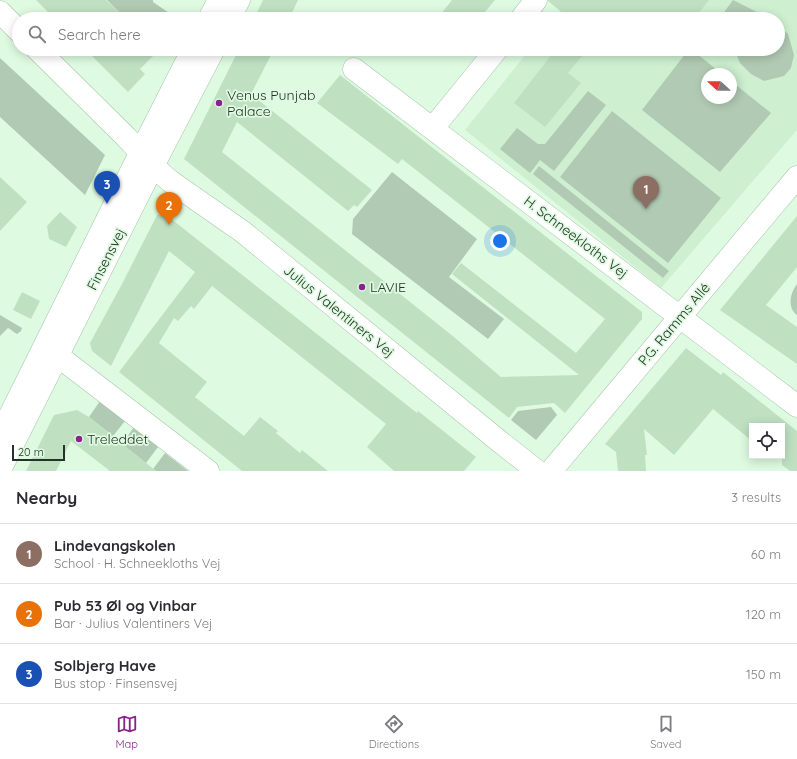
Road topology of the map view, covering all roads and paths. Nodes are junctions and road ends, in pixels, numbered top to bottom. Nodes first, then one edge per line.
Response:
1 (219, 0) edge
2 (238, 0) edge
3 (536, 0) edge
4 (0, 12) edge
5 (213, 12) edge
6 (232, 12) edge
7 (527, 12) edge
8 (12, 24) edge
9 (44, 56) edge
10 (190, 56) edge
11 (210, 56) edge
12 (491, 56) edge
13 (354, 69) dead end
14 (432, 128) junction
15 (146, 159) junction
16 (797, 177) edge
17 (680, 317) junction
18 (58, 356) junction
19 (14, 406) edge
20 (797, 406) edge
21 (0, 435) edge
22 (0, 470) edge
23 (208, 471) edge
24 (537, 471) edge
25 (552, 471) edge

1 - 5 street
2 - 6 street
3 - 7 street
4 - 8 street
9 - 15 street, Julius Valentiners Vej
10 - 15 street, Finsensvej
11 - 15 street, Finsensvej
12 - 14 street
13 - 14 street, H. Schneekloths Vej
14 - 17 street, H. Schneekloths Vej
15 - 18 street, Finsensvej
15 - 19 street, Finsensvej
15 - 24 street, Julius Valentiners Vej
16 - 17 street, P.G. Ramms Allé
17 - 20 street, H. Schneekloths Vej
17 - 25 street, P.G. Ramms Allé
18 - 19 street, Finsensvej
18 - 23 street
19 - 21 street, Finsensvej
19 - 22 street, Finsensvej

